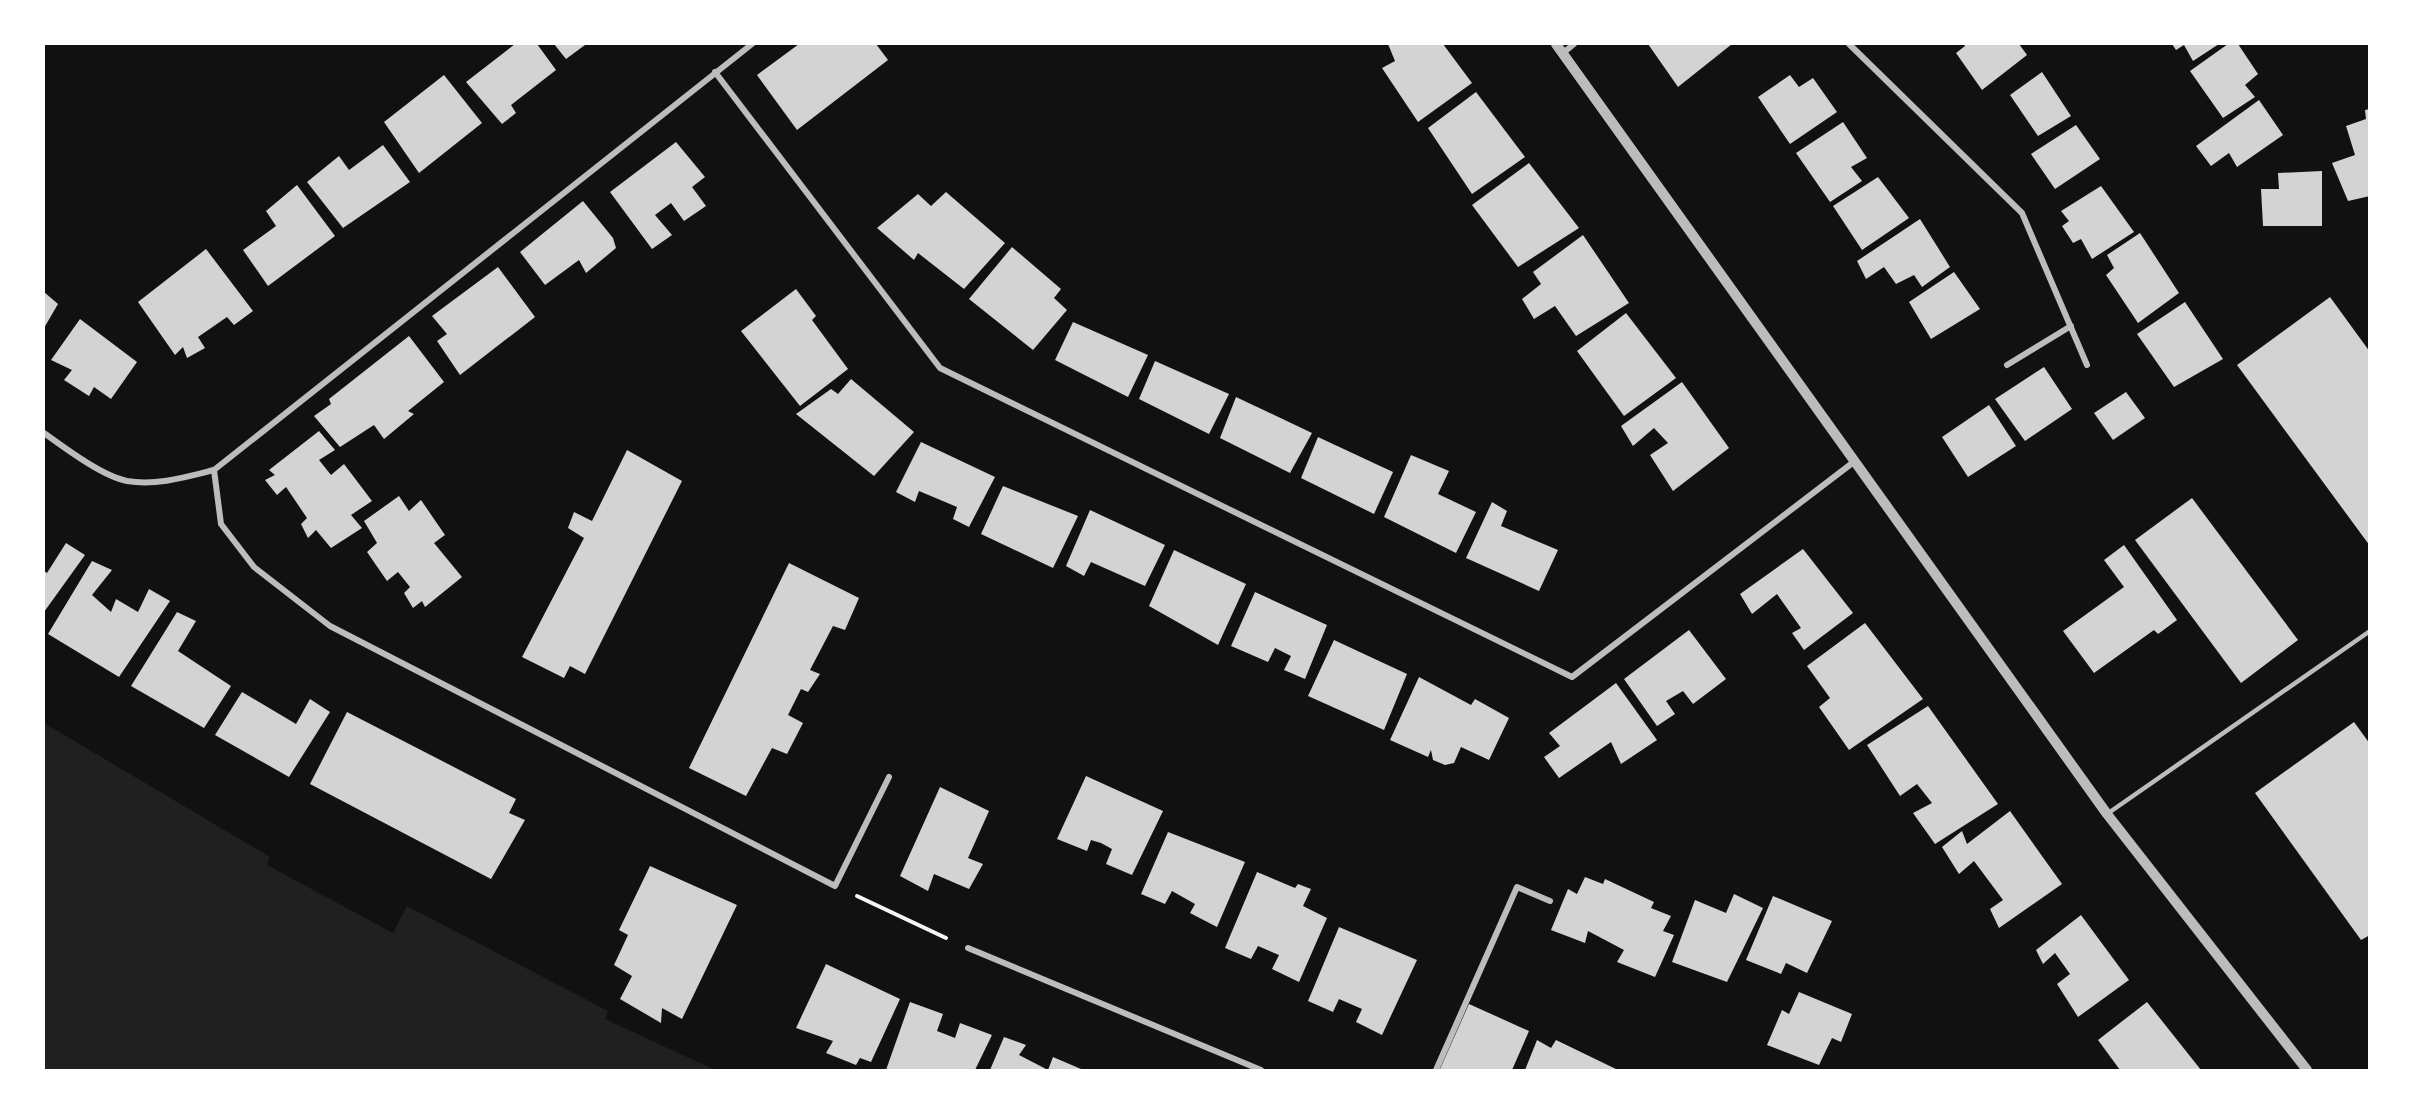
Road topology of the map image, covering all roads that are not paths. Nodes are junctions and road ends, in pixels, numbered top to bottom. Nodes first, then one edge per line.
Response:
1 (752, 44) edge
2 (1556, 44) edge
3 (1574, 44) edge
4 (1849, 44) edge
5 (1563, 53) junction
6 (715, 72) junction
7 (2071, 326) junction
8 (2007, 365) dead end
9 (2087, 365) dead end
10 (44, 433) edge
11 (1855, 461) junction
12 (214, 470) junction
13 (2370, 631) edge
14 (889, 777) dead end
15 (2108, 814) junction
16 (1550, 901) dead end
17 (968, 948) road end
18 (1261, 1071) edge
19 (1436, 1071) edge
20 (2307, 1071) edge

1 - 6 street
2 - 5 street
3 - 5 street
4 - 7 street
5 - 11 street
6 - 11 street
6 - 12 street
7 - 8 street
7 - 9 street
10 - 12 street
11 - 15 street
12 - 14 street
13 - 15 lane
15 - 20 street
16 - 19 street
17 - 18 street

